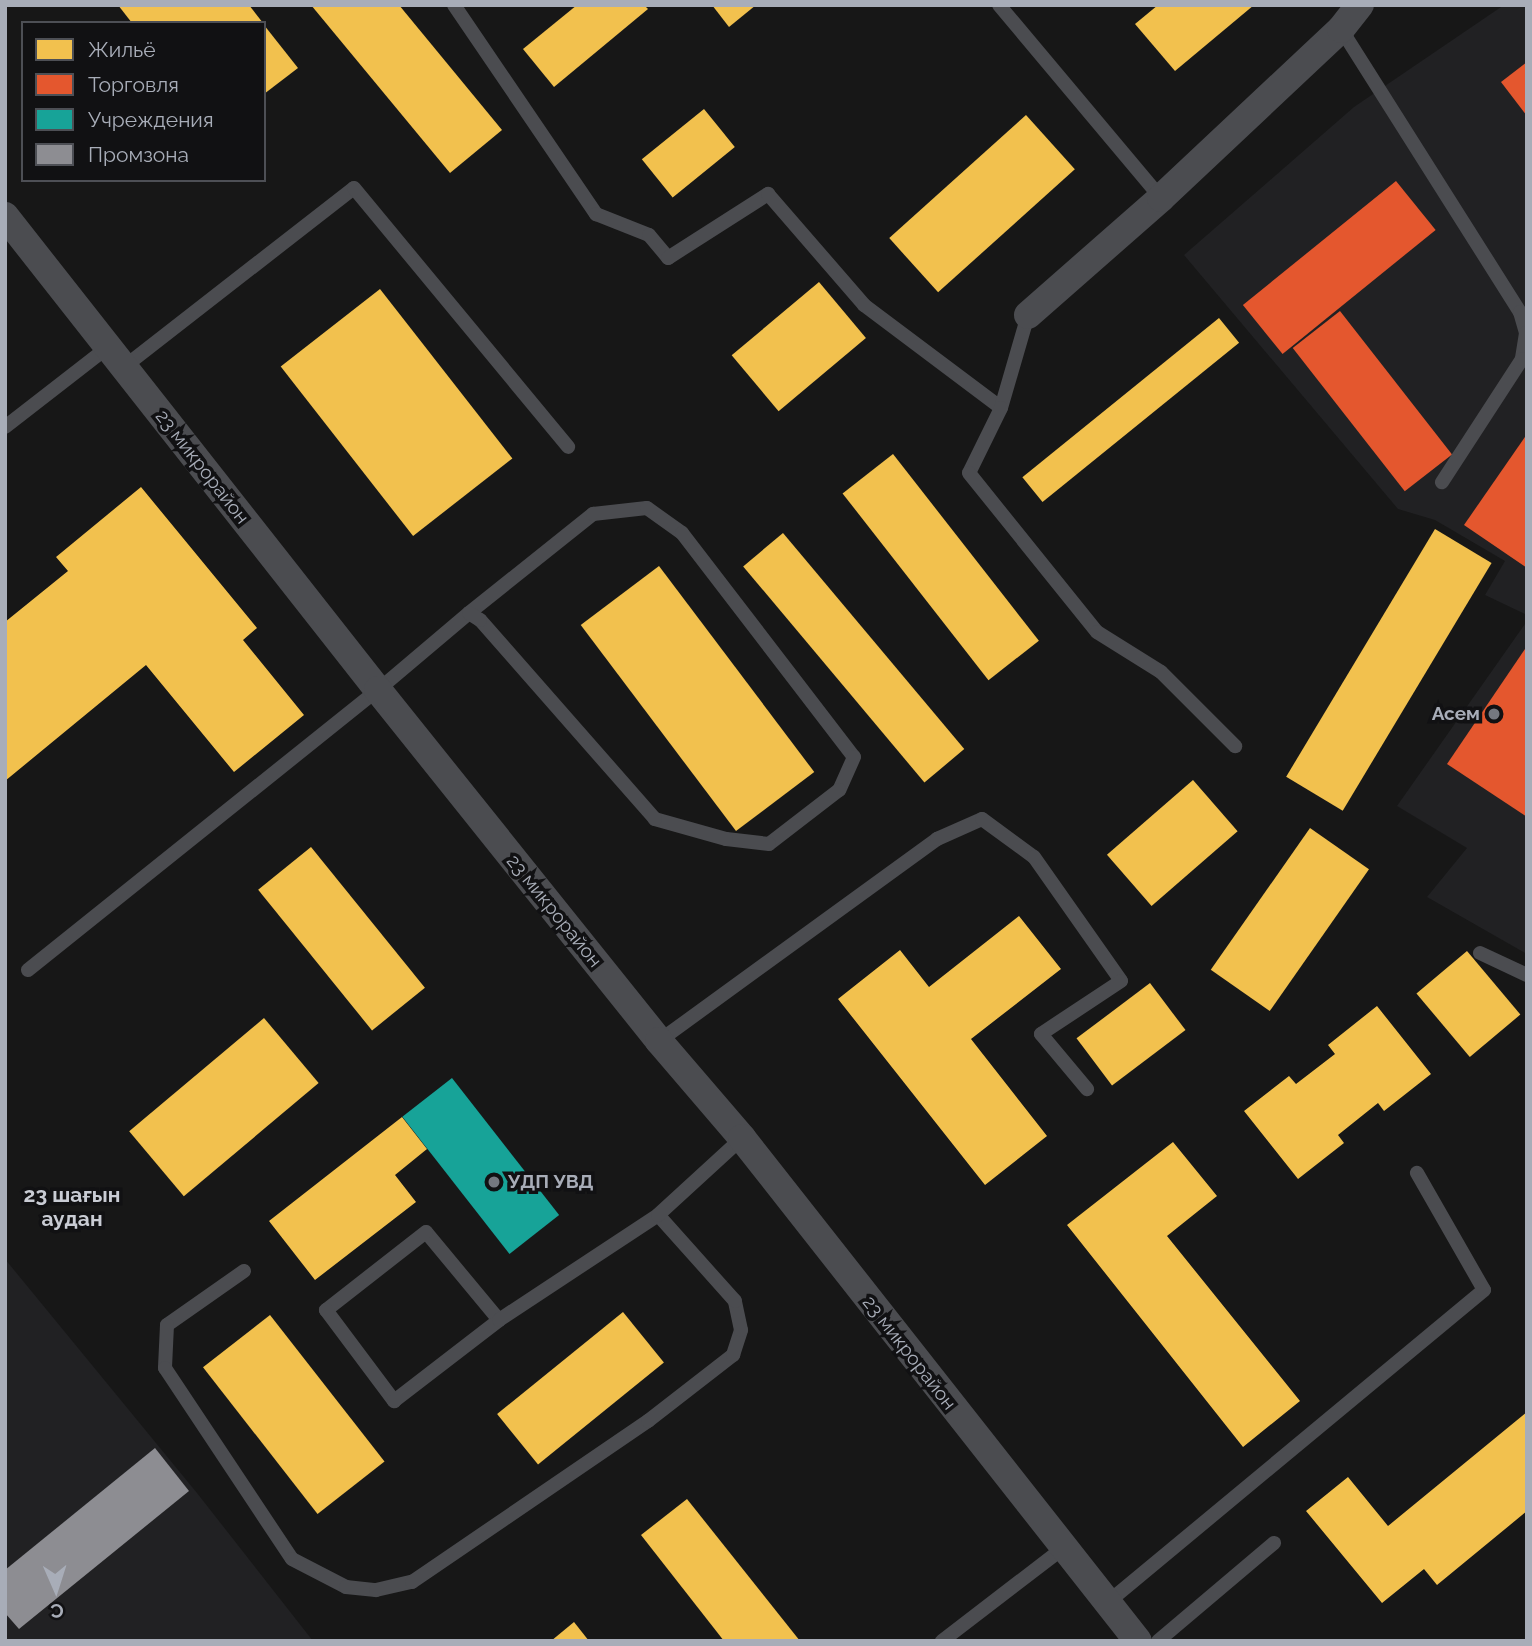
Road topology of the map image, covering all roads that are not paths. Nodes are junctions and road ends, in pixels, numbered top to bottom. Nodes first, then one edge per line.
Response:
1 (454, 5) edge
2 (999, 5) edge
3 (1360, 5) edge
4 (1341, 29) junction
5 (1160, 198) junction
6 (5, 216) edge
7 (1028, 315) joint
8 (116, 357) junction
9 (1001, 408) junction
10 (5, 426) edge
11 (568, 447) dead end
12 (1441, 482) dead end
13 (470, 613) junction
14 (378, 690) junction
15 (1235, 746) dead end
16 (1480, 953) dead end
17 (28, 970) dead end
18 (1527, 975) edge
19 (659, 1041) junction
20 (1087, 1089) dead end
21 (742, 1138) junction
22 (1418, 1173) dead end
23 (658, 1215) junction
24 (244, 1270) dead end
25 (499, 1320) junction
26 (1274, 1543) dead end
27 (1062, 1549) junction
28 (1107, 1603) junction
29 (942, 1641) edge
30 (1138, 1641) edge
31 (1158, 1641) edge

1 - 9 lane
2 - 5 lane
3 - 4 street
4 - 5 street
4 - 12 lane
5 - 7 street
6 - 8 street, 23 микрорайон
7 - 9 lane
8 - 10 lane
8 - 11 lane
8 - 14 street, 23 микрорайон
9 - 15 lane
13 - 13 lane
13 - 14 lane
14 - 17 lane
14 - 19 street, 23 микрорайон
16 - 18 lane
19 - 20 lane
19 - 21 street, 23 микрорайон
21 - 23 lane
21 - 27 street, 23 микрорайон
22 - 28 lane
23 - 24 lane
23 - 25 lane
25 - 25 lane
26 - 31 lane
27 - 28 street, 23 микрорайон
27 - 29 lane
28 - 30 street, 23 микрорайон

